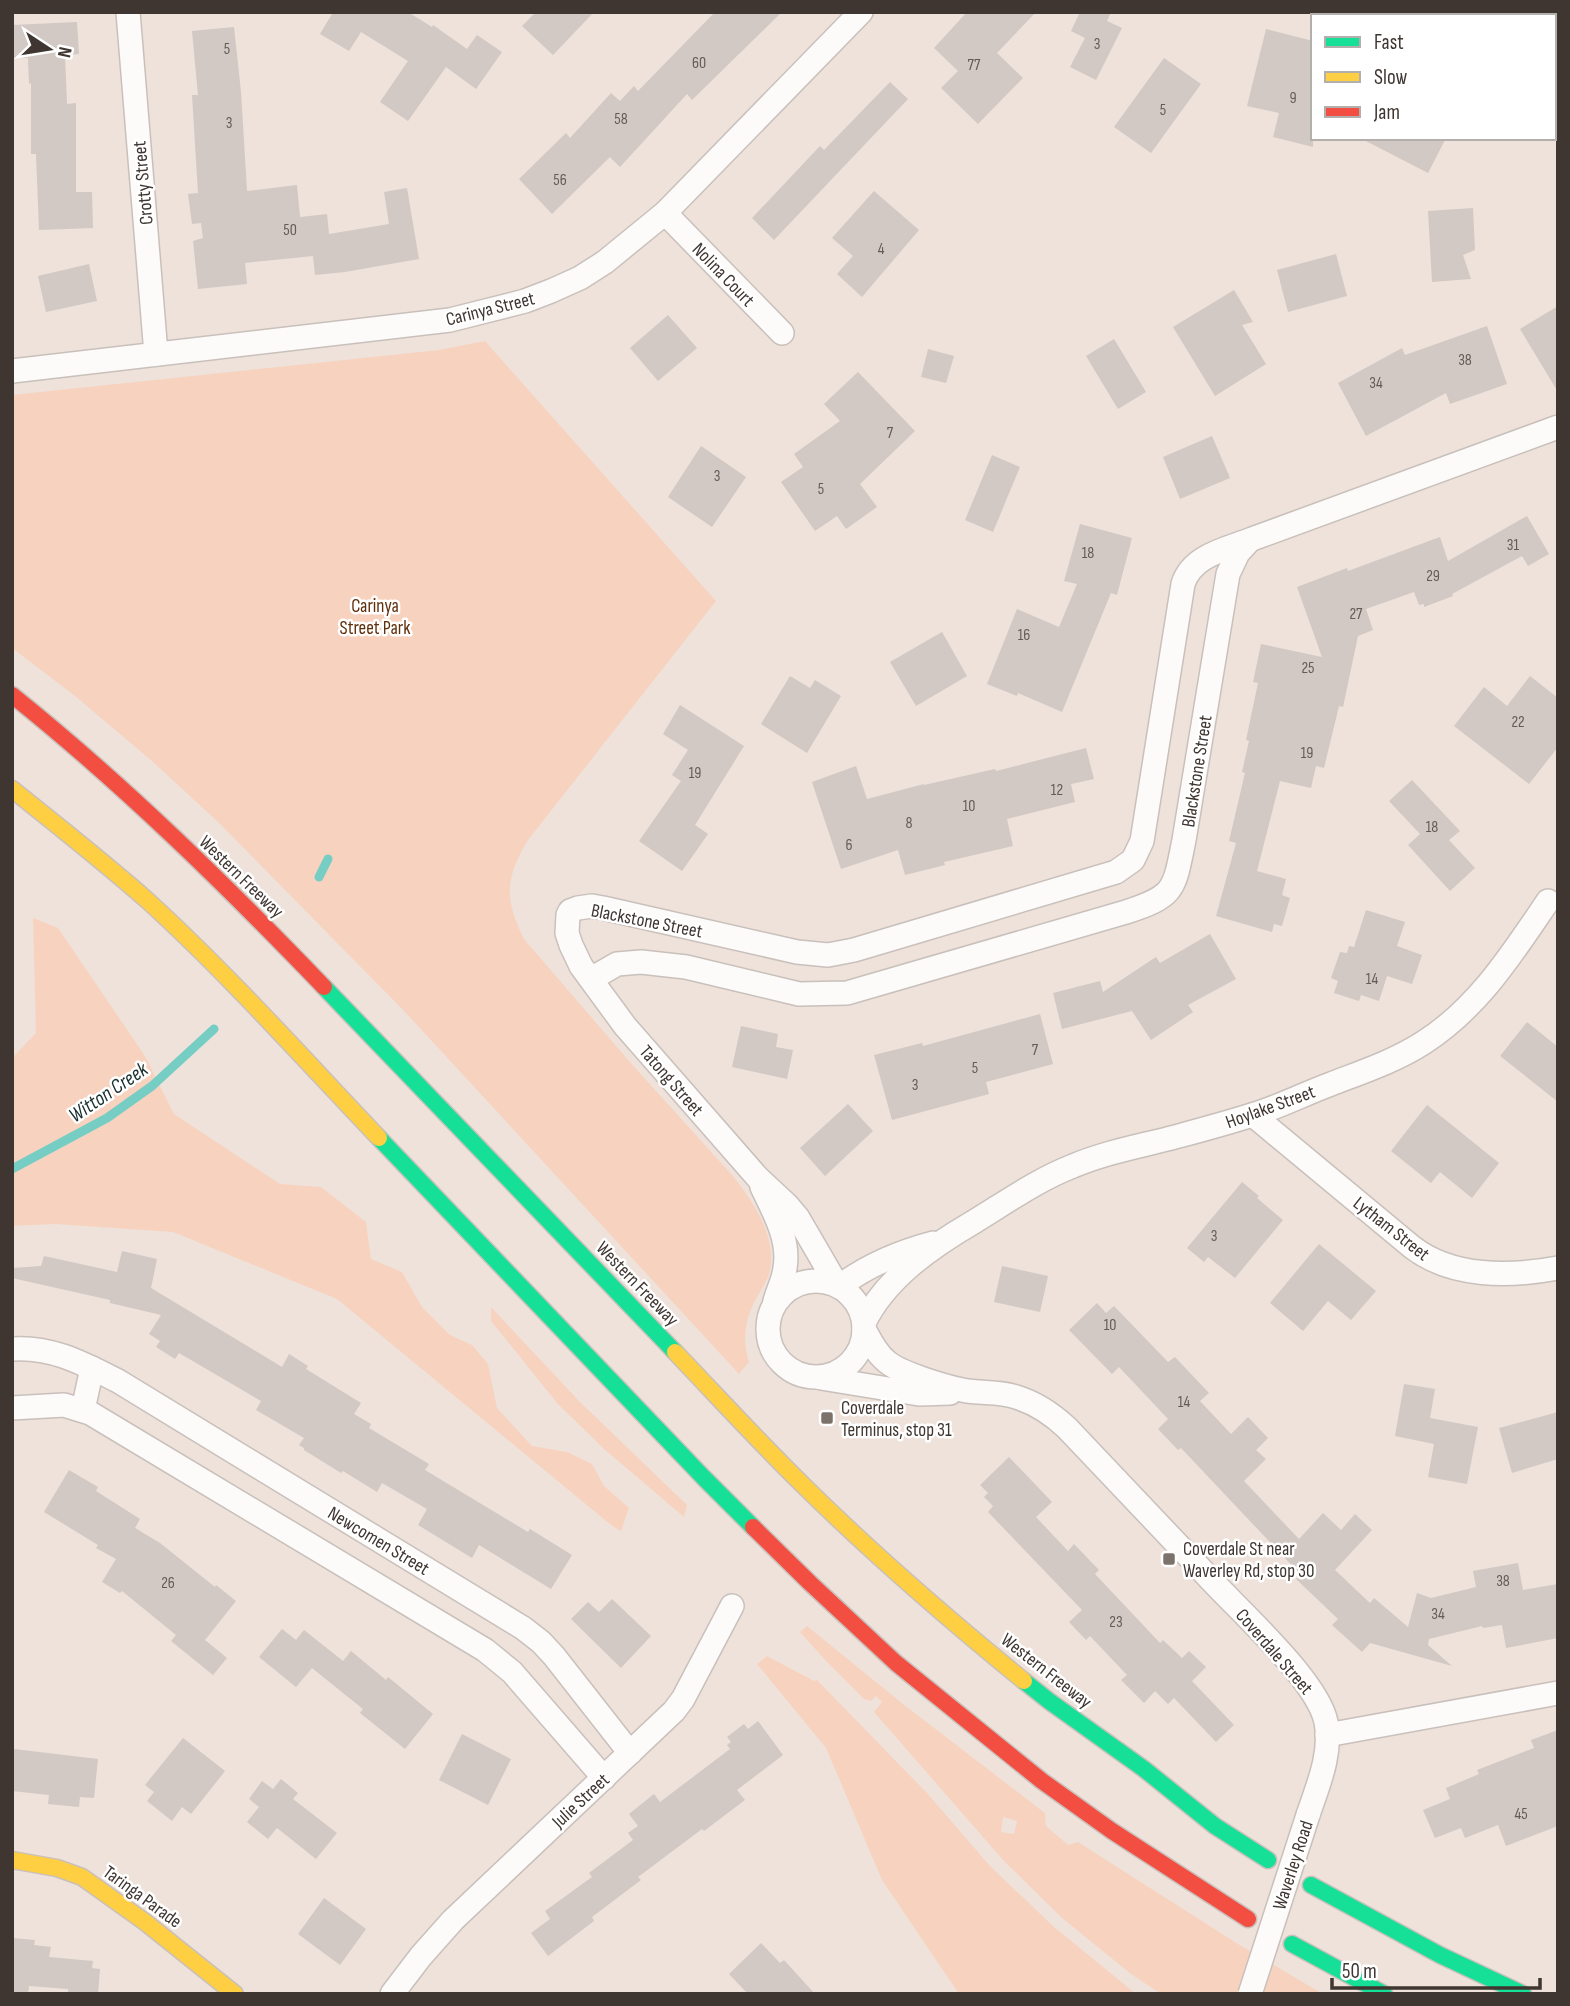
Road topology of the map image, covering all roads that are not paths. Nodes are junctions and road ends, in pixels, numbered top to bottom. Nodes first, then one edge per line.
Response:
1 (128, 12) edge
2 (861, 12) edge
3 (665, 213) junction
4 (782, 333) dead end
5 (156, 354) junction
6 (12, 370) edge
7 (1558, 427) edge
8 (1252, 539) junction
9 (12, 695) edge
10 (12, 789) edge
11 (1548, 901) dead end
12 (591, 979) junction
13 (1253, 1115) junction
14 (758, 1178) junction
15 (943, 1241) junction
16 (1558, 1268) edge
17 (838, 1286) junction
18 (772, 1308) junction
19 (864, 1326) junction
20 (12, 1349) edge
21 (92, 1368) junction
22 (816, 1377) junction
23 (963, 1390) junction
24 (12, 1408) edge
25 (83, 1410) junction
26 (732, 1606) dead end
27 (1558, 1693) edge
28 (1327, 1735) junction
29 (630, 1753) junction
30 (604, 1778) junction
31 (12, 1860) edge
32 (1268, 1860) dead end
33 (1311, 1885) dead end
34 (1248, 1919) dead end
35 (1292, 1944) dead end
36 (399, 1988) edge
37 (235, 1994) edge
38 (1250, 1994) edge
39 (1384, 1994) edge
40 (1523, 1994) edge

1 - 5 street, Crotty Street
2 - 3 street, Carinya Street
3 - 4 street, Nolina Court
3 - 5 street, Carinya Street
5 - 6 street, Carinya Street
7 - 8 street, Blackstone Street
8 - 12 street, Blackstone Street
8 - 12 street, Blackstone Street
9 - 32 main road, Western Freeway
10 - 34 main road
11 - 13 street, Hoylake Street
12 - 14 street, Tatong Street
13 - 15 street, Hoylake Street
13 - 16 street, Lytham Street
14 - 17 street, Tatong Street
14 - 18 street, Tatong Street
15 - 17 street, Hoylake Street
15 - 19 street, Hoylake Street
17 - 18 street
17 - 19 street
18 - 22 street
19 - 22 street
19 - 23 street, Coverdale Street
20 - 21 street, Newcomen Street
21 - 25 street
21 - 29 street, Newcomen Street
22 - 23 street, Coverdale Street
23 - 28 street, Coverdale Street
24 - 25 street, Newcomen Street
25 - 30 street, Newcomen Street
26 - 29 street, Julie Street
27 - 28 street
28 - 38 street, Waverley Road, bridge
29 - 30 street, Julie Street
30 - 36 street, Julie Street
31 - 37 main road, Taringa Parade
33 - 40 main road
35 - 39 main road

